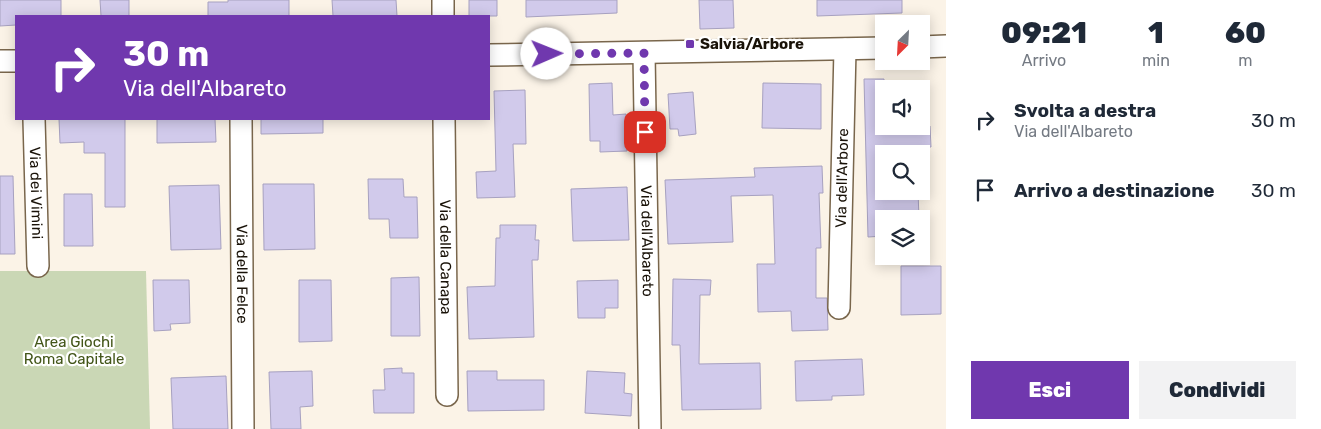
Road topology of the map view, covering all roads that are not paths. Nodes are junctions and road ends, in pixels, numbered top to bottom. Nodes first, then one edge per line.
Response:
1 (443, 0) edge
2 (443, 15) edge
3 (946, 46) edge
4 (930, 47) edge
5 (875, 48) edge
6 (845, 49) junction
7 (644, 53) junction
8 (490, 55) edge
9 (15, 60) edge
10 (0, 61) edge
11 (34, 120) edge
12 (241, 120) edge
13 (444, 120) edge
14 (38, 266) dead end
15 (839, 308) dead end
16 (446, 395) dead end
17 (243, 429) edge
18 (650, 429) edge

1 - 2 street
3 - 4 street
5 - 6 street
6 - 7 street
6 - 15 street, Via dell'Arbore
7 - 8 street
7 - 18 street, Via dell'Albareto
9 - 10 street
11 - 14 street, Via dei Vimini
12 - 17 street, Via della Felce
13 - 16 street, Via della Canapa

